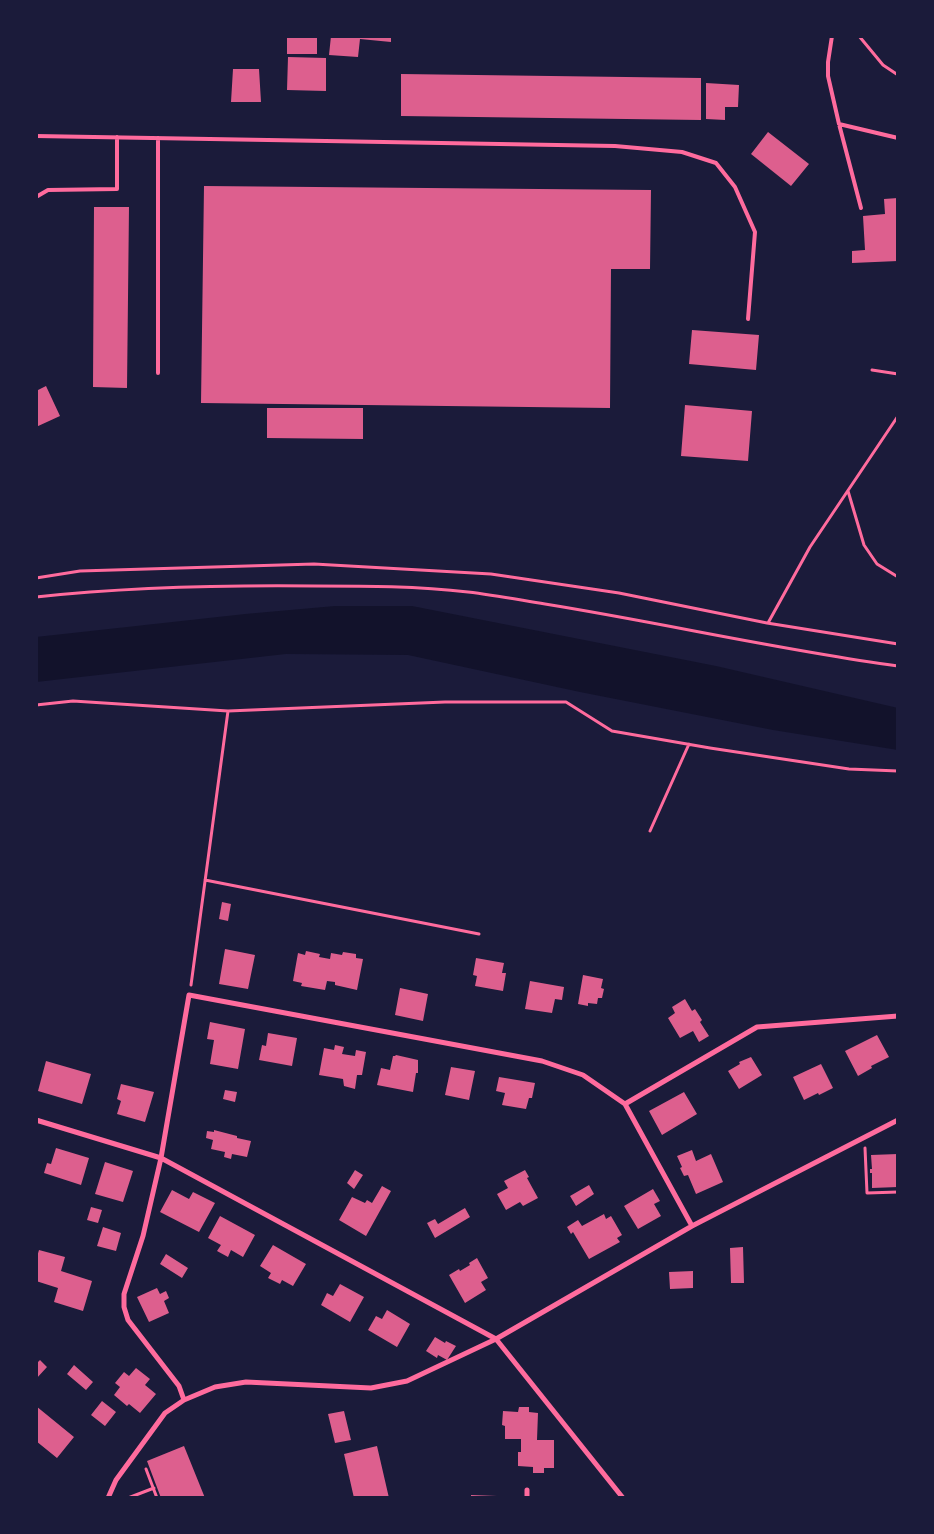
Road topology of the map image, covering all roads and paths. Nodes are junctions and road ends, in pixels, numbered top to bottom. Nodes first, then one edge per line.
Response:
1 (832, 36) edge
2 (859, 36) edge
3 (898, 75) edge
4 (839, 124) junction
5 (36, 136) edge
6 (117, 137) junction
7 (158, 138) junction
8 (898, 138) edge
9 (36, 197) edge
10 (861, 208) dead end
11 (748, 319) dead end
12 (872, 370) dead end
13 (158, 373) dead end
14 (898, 374) edge
15 (898, 416) edge
16 (848, 491) junction
17 (898, 577) edge
18 (36, 578) edge
19 (36, 597) edge
20 (767, 623) junction
21 (898, 644) edge
22 (898, 666) edge
23 (36, 705) edge
24 (228, 711) junction
25 (690, 744) junction
26 (898, 771) edge
27 (650, 831) dead end
28 (205, 880) junction
29 (479, 934) dead end
30 (190, 995) junction
31 (898, 1016) edge
32 (625, 1104) junction
33 (36, 1120) edge
34 (898, 1120) edge
35 (864, 1137) junction
36 (161, 1158) junction
37 (898, 1192) edge
38 (692, 1226) junction
39 (496, 1339) junction
40 (184, 1400) junction
41 (146, 1469) dead end
42 (154, 1488) junction
43 (527, 1490) dead end
44 (108, 1498) edge
45 (128, 1498) edge
46 (158, 1498) edge
47 (527, 1498) edge
48 (623, 1498) edge

1 - 4 lane
2 - 3 path
4 - 8 lane
4 - 10 lane
5 - 6 lane
6 - 7 lane
6 - 9 lane
7 - 11 lane
7 - 13 lane
12 - 14 path
15 - 16 path
16 - 17 path
16 - 20 path
18 - 20 path
19 - 22 path
20 - 21 path
23 - 24 path
24 - 25 path
24 - 28 path
25 - 26 path
25 - 27 path
28 - 29 path
28 - 30 path
30 - 32 street
30 - 36 street
31 - 32 street
32 - 38 street
33 - 36 street
34 - 35 street
35 - 37 path
35 - 38 street
36 - 39 street
36 - 40 street
38 - 39 street
39 - 40 street
39 - 48 street
40 - 44 street
41 - 42 path
42 - 45 path
42 - 46 path
43 - 47 street

